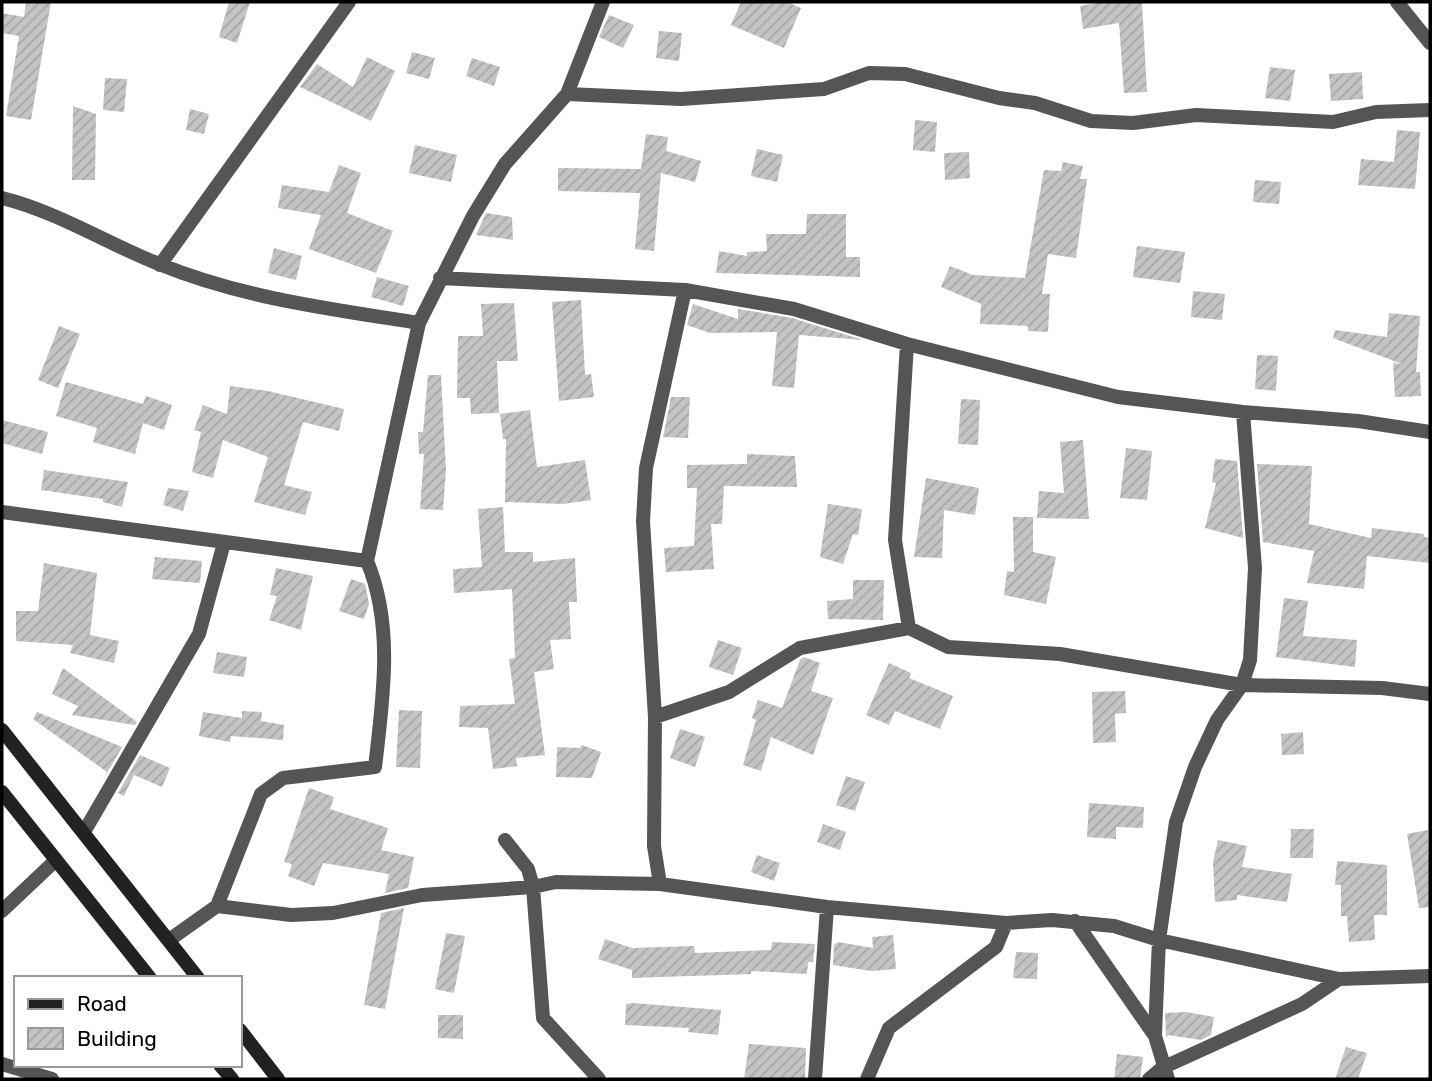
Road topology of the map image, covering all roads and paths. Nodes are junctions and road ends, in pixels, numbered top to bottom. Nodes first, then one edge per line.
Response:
1 (349, 2) edge
2 (603, 2) edge
3 (1397, 2) edge
4 (1430, 43) edge
5 (567, 94) junction
6 (1430, 110) edge
7 (2, 198) edge
8 (160, 265) junction
9 (440, 278) junction
10 (684, 290) junction
11 (419, 323) junction
12 (907, 344) junction
13 (1242, 412) junction
14 (1430, 432) edge
15 (2, 512) edge
16 (224, 543) junction
17 (367, 561) junction
18 (909, 628) junction
19 (1242, 685) junction
20 (1430, 694) edge
21 (655, 717) junction
22 (2, 730) edge
23 (2, 792) edge
24 (84, 832) junction
25 (505, 840) dead end
26 (56, 860) junction
27 (660, 884) junction
28 (533, 887) junction
29 (217, 906) junction
30 (827, 907) junction
31 (2, 911) edge
32 (1075, 921) junction
33 (1006, 923) junction
34 (169, 940) junction
35 (1159, 940) junction
36 (148, 976) edge
37 (196, 976) edge
38 (1430, 976) edge
39 (1339, 979) junction
40 (242, 1033) edge
41 (1155, 1036) junction
42 (2, 1064) edge
43 (1165, 1074) edge
44 (52, 1079) edge
45 (278, 1079) edge
46 (599, 1079) edge
47 (815, 1079) edge
48 (867, 1079) edge
49 (1149, 1079) edge

1 - 8 street
2 - 5 street
3 - 4 street
5 - 6 street
5 - 9 street
7 - 8 street
8 - 11 street
9 - 10 street
9 - 11 street
10 - 12 street
10 - 21 street
11 - 17 street
12 - 13 street
12 - 18 street
13 - 14 street
13 - 19 street
15 - 16 street
16 - 17 street
16 - 24 street
17 - 29 street
18 - 19 street
18 - 21 street
19 - 20 street
19 - 35 street
21 - 27 street
22 - 24 main road
23 - 26 main road
24 - 34 main road
25 - 28 street
26 - 31 street
26 - 36 main road
27 - 28 street
27 - 30 street
28 - 29 street
28 - 46 street
29 - 34 street
30 - 33 street
30 - 47 street
32 - 33 street
32 - 35 street
32 - 41 street
33 - 48 street
34 - 37 main road
35 - 39 street
35 - 41 street
38 - 39 street
39 - 43 street
40 - 45 main road
41 - 43 street
42 - 44 street
43 - 49 street

